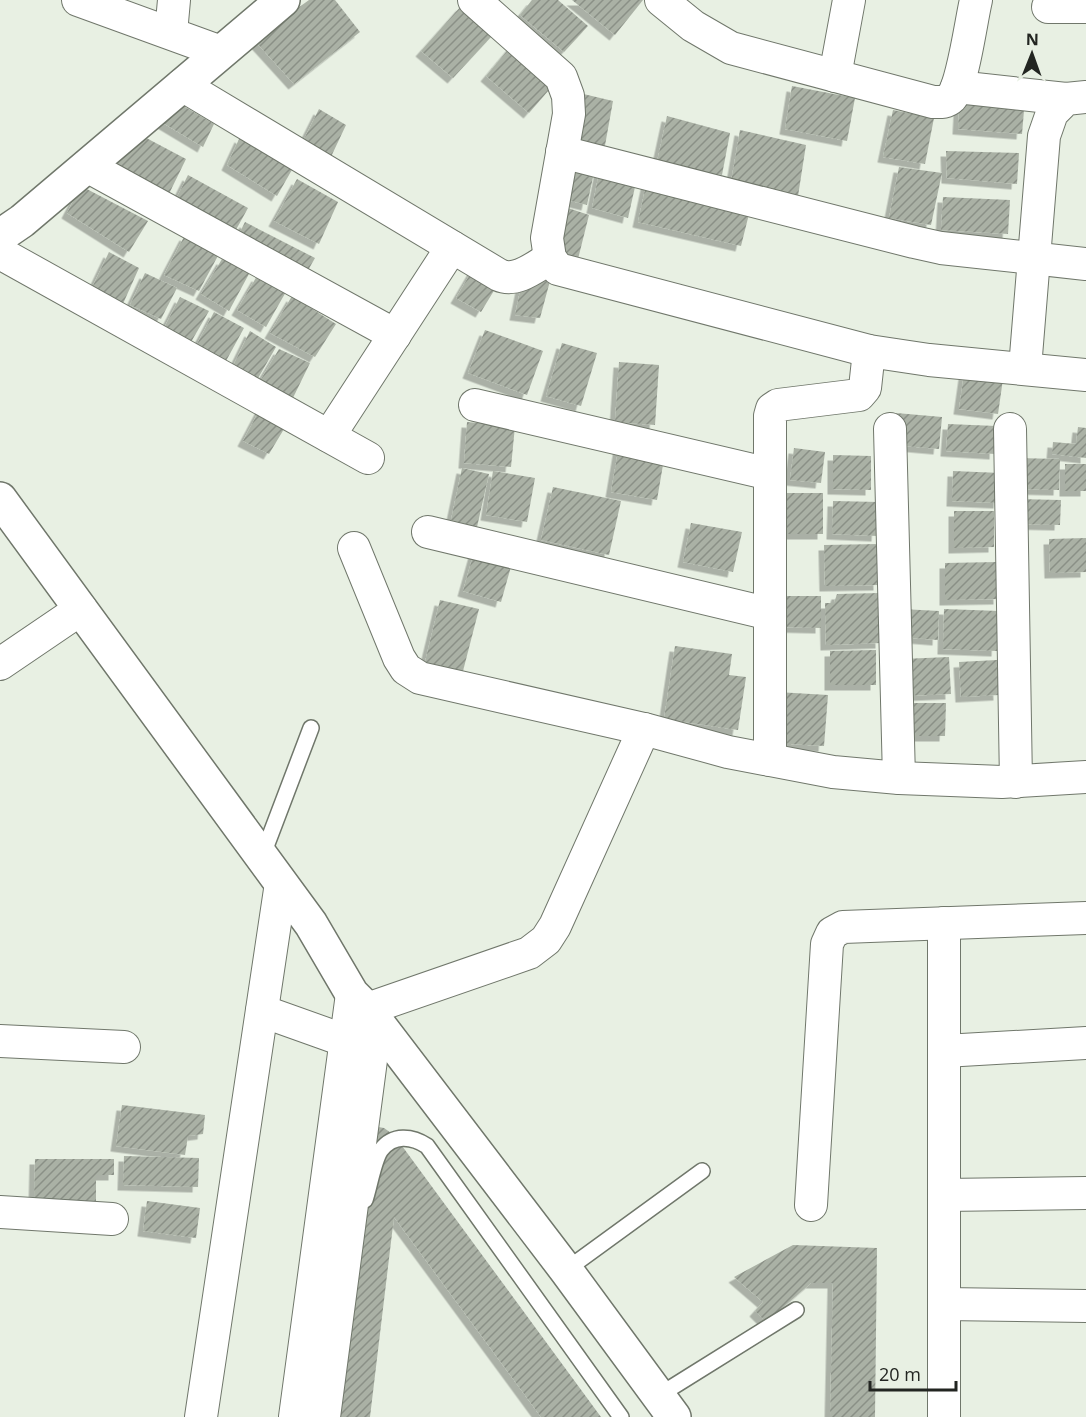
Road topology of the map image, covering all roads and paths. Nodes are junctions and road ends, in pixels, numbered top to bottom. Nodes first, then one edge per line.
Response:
1 (78, 0) edge
2 (174, 0) edge
3 (283, 0) edge
4 (474, 0) edge
5 (661, 0) edge
6 (849, 0) edge
7 (976, 0) edge
8 (1048, 7) dead end
9 (1086, 7) edge
10 (171, 33) junction
11 (221, 52) junction
12 (835, 76) junction
13 (182, 85) junction
14 (957, 87) junction
15 (1076, 98) edge
16 (562, 152) junction
17 (87, 166) junction
18 (0, 236) edge
19 (452, 247) junction
20 (0, 252) edge
21 (550, 258) junction
22 (1034, 259) junction
23 (1086, 264) edge
24 (395, 335) junction
25 (868, 351) junction
26 (1025, 369) junction
27 (1086, 375) edge
28 (475, 405) dead end
29 (890, 429) dead end
30 (1010, 429) dead end
31 (329, 436) junction
32 (368, 458) dead end
33 (770, 474) junction
34 (0, 499) edge
35 (428, 532) dead end
36 (354, 548) dead end
37 (81, 609) junction
38 (770, 614) junction
39 (0, 664) edge
40 (311, 728) dead end
41 (644, 729) junction
42 (770, 760) junction
43 (1086, 777) edge
44 (899, 778) junction
45 (1016, 782) junction
46 (271, 870) junction
47 (1086, 918) edge
48 (944, 923) junction
49 (365, 1008) junction
50 (262, 1011) junction
51 (0, 1041) edge
52 (346, 1041) junction
53 (1086, 1043) edge
54 (124, 1047) dead end
55 (944, 1052) junction
56 (702, 1171) dead end
57 (1086, 1193) edge
58 (944, 1196) junction
59 (811, 1205) dead end
60 (0, 1212) edge
61 (112, 1219) dead end
62 (566, 1270) junction
63 (344, 1276) junction
64 (944, 1304) junction
65 (1086, 1306) edge
66 (796, 1310) dead end
67 (666, 1406) edge
68 (201, 1417) edge
69 (295, 1417) edge
70 (324, 1417) edge
71 (621, 1417) edge
72 (944, 1417) edge
73 (966, 1417) edge

1 - 10 street
2 - 10 street
3 - 11 street
4 - 16 street
5 - 12 street
6 - 12 street
7 - 14 street
8 - 9 street
10 - 11 street
11 - 13 street
12 - 14 street
13 - 17 street
13 - 19 street
14 - 15 street
15 - 22 street
16 - 21 street
16 - 22 street
17 - 18 street
17 - 24 street
19 - 21 street
19 - 24 street
20 - 31 street
21 - 25 street
22 - 23 street
22 - 26 street
24 - 31 street
25 - 26 street
25 - 33 street
26 - 27 street
28 - 33 street
29 - 44 street
30 - 45 street
31 - 32 street
33 - 38 street
34 - 37 street
35 - 38 street
36 - 41 street
37 - 39 street
37 - 46 street
38 - 42 street
40 - 46 lane
41 - 42 street
41 - 49 street
42 - 44 street
43 - 45 street
44 - 45 street
46 - 49 street
46 - 50 street
47 - 48 street
48 - 55 street
48 - 59 street
49 - 52 street
49 - 62 street
49 - 63 street
50 - 52 street
50 - 68 street
51 - 54 street
52 - 69 street
53 - 55 street
55 - 58 street
56 - 62 lane
57 - 58 street
58 - 64 street
60 - 61 street
62 - 67 street
63 - 70 street
63 - 71 lane
64 - 65 street
64 - 72 street
66 - 67 lane
72 - 73 street

